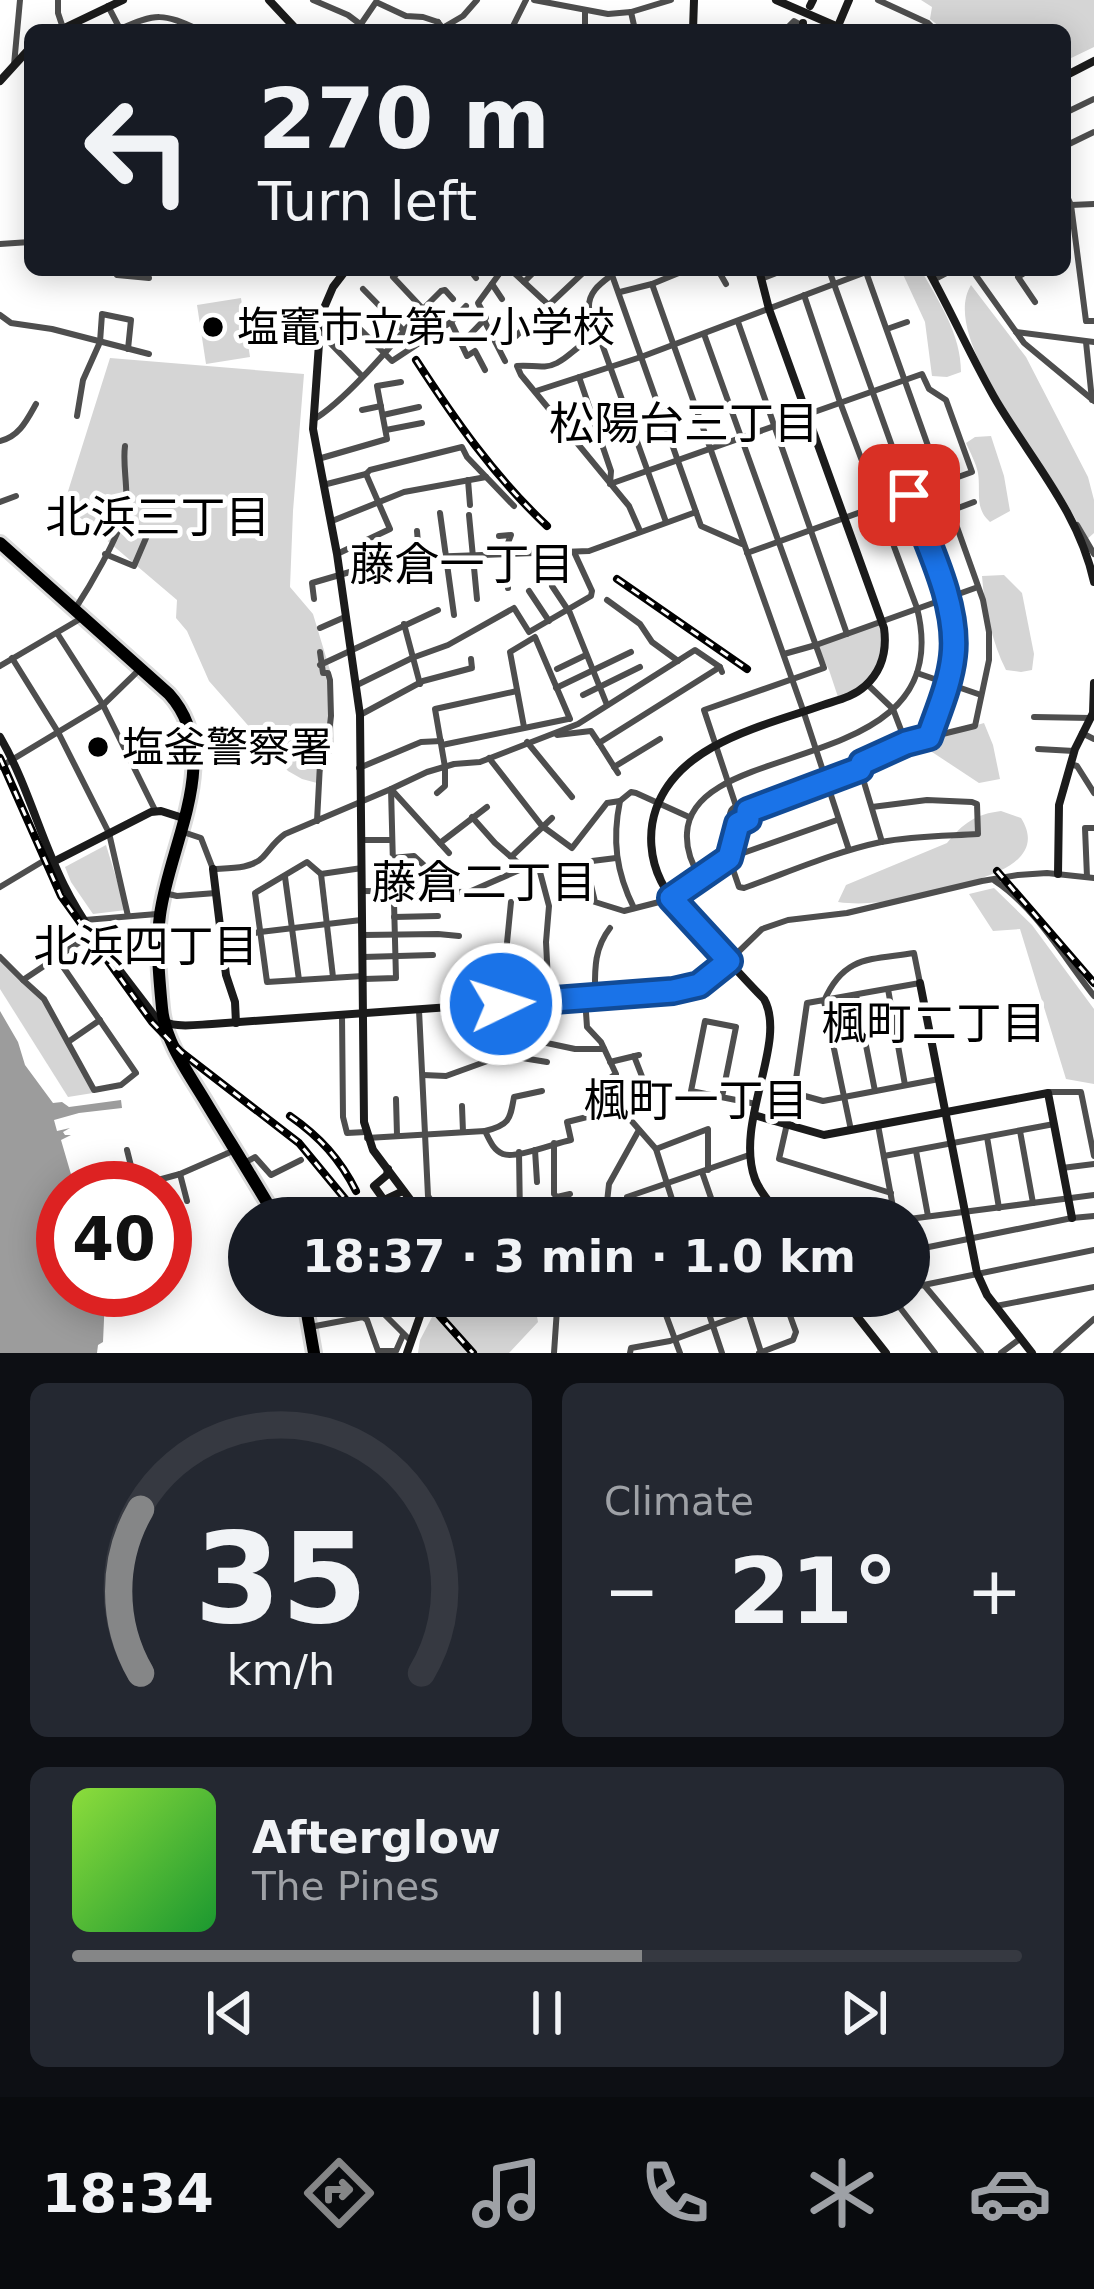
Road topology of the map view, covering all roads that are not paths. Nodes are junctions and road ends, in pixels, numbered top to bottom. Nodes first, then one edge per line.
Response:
1 (20, 0) edge
2 (123, 0) edge
3 (269, 0) edge
4 (314, 0) edge
5 (477, 0) edge
6 (530, 0) edge
7 (672, 0) edge
8 (776, 0) edge
9 (878, 0) edge
10 (694, 1) edge
11 (108, 6) junction
12 (585, 11) junction
13 (631, 11) junction
14 (72, 24) edge
15 (117, 24) edge
16 (133, 24) edge
17 (186, 24) edge
18 (291, 24) edge
19 (358, 24) edge
20 (365, 24) edge
21 (435, 24) edge
22 (446, 24) edge
23 (585, 24) edge
24 (634, 24) edge
25 (833, 24) edge
26 (929, 24) edge
27 (24, 54) edge
28 (14, 65) junction
29 (0, 81) edge
30 (1094, 204) edge
31 (1071, 205) edge
32 (1071, 238) edge
33 (128, 276) edge
34 (341, 276) edge
35 (395, 276) edge
36 (498, 276) edge
37 (518, 276) edge
38 (530, 276) edge
39 (579, 276) edge
40 (610, 276) edge
41 (617, 276) edge
42 (671, 276) edge
43 (721, 276) edge
44 (761, 276) edge
45 (832, 276) edge
46 (856, 276) edge
47 (867, 276) edge
48 (931, 276) edge
49 (941, 276) edge
50 (976, 276) edge
51 (983, 276) edge
52 (1020, 276) edge
53 (149, 278) dead end
54 (933, 280) junction
55 (979, 280) junction
56 (524, 282) junction
57 (492, 284) junction
58 (652, 284) junction
59 (726, 284) dead end
60 (835, 284) junction
61 (363, 289) dead end
62 (620, 292) junction
63 (804, 295) junction
64 (502, 298) dead end
65 (453, 299) dead end
66 (1035, 302) dead end
67 (548, 305) junction
68 (466, 306) dead end
69 (423, 309) junction
70 (769, 309) junction
71 (346, 310) dead end
72 (0, 315) edge
73 (484, 320) junction
74 (1094, 321) edge
75 (451, 322) junction
76 (567, 322) dead end
77 (737, 322) junction
78 (907, 322) dead end
79 (11, 323) junction
80 (886, 329) junction
81 (404, 332) junction
82 (1016, 332) junction
83 (704, 333) junction
84 (516, 336) dead end
85 (3, 337) edge
86 (599, 337) junction
87 (100, 341) junction
88 (1090, 342) edge
89 (331, 344) dead end
90 (461, 344) junction
91 (672, 346) junction
92 (128, 349) junction
93 (149, 354) dead end
94 (383, 354) junction
95 (641, 357) junction
96 (505, 361) dead end
97 (610, 365) junction
98 (485, 370) dead end
99 (362, 376) junction
100 (579, 376) junction
101 (903, 379) junction
102 (400, 382) dead end
103 (871, 390) junction
104 (536, 391) junction
105 (1093, 400) edge
106 (840, 402) junction
107 (36, 404) dead end
108 (418, 407) dead end
109 (362, 410) dead end
110 (382, 411) junction
111 (806, 414) junction
112 (77, 416) dead end
113 (313, 420) junction
114 (422, 423) dead end
115 (775, 425) junction
116 (386, 430) junction
117 (742, 437) junction
118 (0, 441) edge
119 (124, 446) dead end
120 (710, 449) junction
121 (318, 459) junction
122 (677, 461) junction
123 (647, 472) junction
124 (366, 474) junction
125 (486, 477) junction
126 (468, 480) junction
127 (610, 484) junction
128 (940, 484) junction
129 (323, 485) junction
130 (909, 495) junction
131 (16, 496) dead end
132 (0, 502) edge
133 (974, 502) dead end
134 (378, 504) junction
135 (514, 506) dead end
136 (878, 506) junction
137 (950, 511) junction
138 (696, 512) junction
139 (440, 513) dead end
140 (844, 519) junction
141 (332, 521) junction
142 (666, 522) junction
143 (1075, 522) junction
144 (417, 531) dead end
145 (640, 531) junction
146 (810, 531) junction
147 (499, 536) dead end
148 (146, 538) dead end
149 (779, 542) junction
150 (2, 547) edge
151 (745, 549) junction
152 (574, 552) junction
153 (505, 553) junction
154 (105, 554) junction
155 (338, 554) junction
156 (1094, 554) edge
157 (472, 555) junction
158 (446, 556) junction
159 (420, 557) junction
160 (339, 577) junction
161 (421, 578) dead end
162 (1094, 582) edge
163 (552, 586) dead end
164 (508, 587) dead end
165 (978, 587) junction
166 (529, 591) dead end
167 (314, 598) dead end
168 (477, 598) dead end
169 (947, 599) junction
170 (607, 600) dead end
171 (917, 608) junction
172 (438, 610) dead end
173 (568, 611) junction
174 (79, 613) junction
175 (454, 615) dead end
176 (345, 617) junction
177 (549, 621) junction
178 (882, 622) junction
179 (404, 624) junction
180 (320, 628) dead end
181 (57, 633) junction
182 (848, 634) junction
183 (816, 645) junction
184 (351, 650) junction
185 (320, 652) dead end
186 (631, 652) dead end
187 (784, 654) junction
188 (586, 655) junction
189 (12, 658) junction
190 (412, 658) junction
191 (471, 659) dead end
192 (678, 661) junction
193 (320, 664) junction
194 (0, 665) edge
195 (640, 667) dead end
196 (141, 669) junction
197 (557, 669) dead end
198 (592, 671) junction
199 (917, 674) junction
200 (793, 680) junction
201 (1094, 682) edge
202 (948, 683) junction
203 (420, 684) junction
204 (867, 684) junction
205 (357, 685) junction
206 (556, 688) junction
207 (599, 688) junction
208 (518, 691) junction
209 (981, 694) junction
210 (583, 695) dead end
211 (104, 705) junction
212 (607, 705) junction
213 (892, 709) junction
214 (804, 712) junction
215 (360, 715) junction
216 (1092, 715) edge
217 (1034, 717) dead end
218 (569, 719) junction
219 (584, 720) junction
220 (524, 727) junction
221 (58, 732) junction
222 (554, 733) junction
223 (1082, 733) junction
224 (0, 737) edge
225 (929, 737) junction
226 (660, 739) dead end
227 (1094, 739) edge
228 (527, 742) junction
229 (599, 742) junction
230 (442, 743) junction
231 (906, 743) junction
232 (716, 746) junction
233 (1038, 749) dead end
234 (816, 750) junction
235 (1074, 752) junction
236 (489, 758) junction
237 (12, 760) junction
238 (1070, 764) junction
239 (0, 767) edge
240 (445, 767) junction
241 (359, 768) junction
242 (860, 769) junction
243 (728, 782) junction
244 (827, 782) junction
245 (391, 789) junction
246 (437, 793) dead end
247 (1094, 793) edge
248 (572, 797) dead end
249 (362, 801) junction
250 (620, 801) junction
251 (658, 803) junction
252 (736, 806) junction
253 (872, 806) junction
254 (487, 807) dead end
255 (155, 810) junction
256 (748, 811) junction
257 (472, 817) junction
258 (552, 818) dead end
259 (690, 818) junction
260 (839, 819) junction
261 (316, 821) junction
262 (738, 824) junction
263 (181, 825) junction
264 (542, 826) junction
265 (1094, 828) edge
266 (109, 833) junction
267 (362, 840) junction
268 (392, 840) junction
269 (882, 842) junction
270 (440, 843) junction
271 (849, 850) junction
272 (449, 853) dead end
273 (511, 857) junction
274 (392, 858) junction
275 (616, 858) junction
276 (729, 858) junction
277 (51, 859) junction
278 (1090, 860) edge
279 (362, 868) junction
280 (524, 868) junction
281 (213, 869) junction
282 (428, 869) dead end
283 (321, 874) junction
284 (1058, 874) junction
285 (700, 877) junction
286 (285, 878) junction
287 (1091, 878) edge
288 (992, 879) junction
289 (0, 887) edge
290 (394, 891) junction
291 (216, 892) junction
292 (362, 892) junction
293 (164, 893) junction
294 (671, 898) junction
295 (511, 902) dead end
296 (634, 908) junction
297 (160, 914) junction
298 (128, 916) junction
299 (438, 916) dead end
300 (394, 917) junction
301 (86, 920) junction
302 (363, 920) junction
303 (326, 924) junction
304 (292, 928) junction
305 (610, 928) dead end
306 (94, 932) junction
307 (260, 932) junction
308 (394, 934) junction
309 (363, 935) junction
310 (459, 936) dead end
311 (222, 939) junction
312 (395, 956) junction
313 (433, 956) dead end
314 (0, 957) edge
315 (363, 957) junction
316 (57, 958) junction
317 (729, 961) junction
318 (363, 977) junction
319 (333, 978) junction
320 (22, 980) junction
321 (298, 980) junction
322 (920, 983) junction
323 (888, 989) junction
324 (856, 995) junction
325 (1094, 996) edge
326 (591, 998) junction
327 (546, 1001) junction
328 (824, 1001) junction
329 (501, 1004) junction
330 (419, 1010) junction
331 (363, 1014) junction
332 (342, 1016) junction
333 (100, 1020) junction
334 (163, 1023) junction
335 (236, 1023) junction
336 (68, 1042) junction
337 (545, 1042) junction
338 (521, 1046) dead end
339 (604, 1049) junction
340 (547, 1062) dead end
341 (610, 1062) junction
342 (423, 1075) junction
343 (938, 1079) junction
344 (905, 1085) junction
345 (598, 1086) junction
346 (542, 1091) dead end
347 (875, 1091) junction
348 (1048, 1093) junction
349 (590, 1094) dead end
350 (794, 1094) junction
351 (722, 1097) junction
352 (844, 1098) junction
353 (396, 1099) dead end
354 (617, 1104) junction
355 (756, 1104) junction
356 (462, 1106) dead end
357 (945, 1113) junction
358 (754, 1115) junction
359 (1054, 1124) junction
360 (787, 1125) junction
361 (878, 1125) junction
362 (639, 1130) junction
363 (851, 1130) junction
364 (485, 1131) junction
365 (1019, 1131) junction
366 (463, 1132) junction
367 (426, 1134) junction
368 (366, 1135) junction
369 (397, 1135) junction
370 (987, 1137) junction
371 (554, 1143) junction
372 (951, 1145) junction
373 (656, 1149) junction
374 (127, 1150) dead end
375 (235, 1150) junction
376 (536, 1150) junction
377 (916, 1151) junction
378 (519, 1152) junction
379 (749, 1155) junction
380 (884, 1156) junction
381 (301, 1160) dead end
382 (1094, 1160) edge
383 (130, 1161) edge
384 (242, 1163) junction
385 (192, 1168) edge
386 (1062, 1168) junction
387 (388, 1169) junction
388 (705, 1171) junction
389 (537, 1182) dead end
390 (667, 1184) junction
391 (404, 1191) junction
392 (891, 1193) junction
393 (570, 1195) dead end
394 (1094, 1195) edge
395 (263, 1197) edge
396 (408, 1197) edge
397 (429, 1197) edge
398 (520, 1197) edge
399 (608, 1197) edge
400 (627, 1197) edge
401 (671, 1197) edge
402 (712, 1197) edge
403 (766, 1197) edge
404 (892, 1197) edge
405 (924, 1197) edge
406 (1068, 1198) junction
407 (1033, 1203) junction
408 (999, 1208) junction
409 (964, 1212) junction
410 (930, 1216) edge
411 (1094, 1216) edge
412 (1072, 1218) junction
413 (970, 1238) junction
414 (930, 1247) edge
415 (1094, 1250) edge
416 (977, 1273) junction
417 (930, 1284) edge
418 (1094, 1287) edge
419 (930, 1292) edge
420 (996, 1306) junction
421 (308, 1317) edge
422 (386, 1317) edge
423 (417, 1317) edge
424 (556, 1317) edge
425 (665, 1317) edge
426 (710, 1317) edge
427 (736, 1317) edge
428 (749, 1317) edge
429 (792, 1317) edge
430 (858, 1317) edge
431 (907, 1317) edge
432 (1094, 1319) edge
433 (712, 1325) junction
434 (310, 1327) junction
435 (407, 1338) junction
436 (676, 1338) junction
437 (1021, 1338) junction
438 (760, 1352) edge
439 (314, 1353) edge
440 (406, 1353) edge
441 (554, 1353) edge
442 (630, 1353) edge
443 (680, 1353) edge
444 (722, 1353) edge
445 (886, 1353) edge
446 (935, 1353) edge
447 (981, 1353) edge
448 (1001, 1353) edge
449 (1032, 1353) edge
450 (1056, 1353) edge

1 - 28 street
2 - 11 street
3 - 18 street
4 - 19 street
5 - 22 street
6 - 12 street
7 - 10 street
7 - 13 street
8 - 25 street
9 - 26 street
11 - 14 street
11 - 15 street
12 - 13 street
12 - 23 street
13 - 24 street
16 - 17 street
20 - 21 street
27 - 28 street
28 - 29 street
30 - 31 street
32 - 74 street
33 - 53 street
34 - 113 street
35 - 69 street
36 - 57 street
37 - 56 street
38 - 56 street
39 - 67 street
40 - 86 street
41 - 62 street
42 - 58 street
43 - 59 street
44 - 70 street
45 - 60 street
46 - 60 street
47 - 80 street
48 - 54 street
49 - 54 street
50 - 55 street
51 - 55 street
52 - 66 street
54 - 143 street
55 - 82 street
56 - 67 street
57 - 64 street
57 - 73 street
58 - 62 street
58 - 91 street
60 - 63 street
60 - 103 street
61 - 81 street
62 - 95 street
63 - 70 street
63 - 106 street
65 - 69 street
67 - 76 street
67 - 84 street
68 - 75 street
69 - 81 street
70 - 77 street
70 - 111 street
71 - 94 street
72 - 79 street
73 - 90 street
73 - 96 street
75 - 90 street
75 - 94 street
77 - 83 street
77 - 115 street
78 - 80 street
79 - 85 street
79 - 87 street
80 - 101 street
81 - 94 street
82 - 88 street
82 - 105 street
83 - 91 street
83 - 117 street
86 - 97 street
86 - 104 street
87 - 92 street
87 - 92 street
87 - 112 street
88 - 105 street
89 - 99 street
90 - 98 street
91 - 95 street
91 - 120 street
92 - 93 street
94 - 99 street
95 - 97 street
95 - 122 street
97 - 100 street
97 - 123 street
99 - 113 street
100 - 104 street
100 - 127 street
101 - 103 street
101 - 128 street
101 - 128 street
102 - 110 street
103 - 106 street
103 - 130 street
104 - 127 street
106 - 111 street
106 - 136 street
107 - 118 street
108 - 110 street
109 - 110 street
110 - 116 street
111 - 115 street
111 - 140 street
113 - 121 street
114 - 116 street
115 - 117 street
115 - 146 street
116 - 121 street
117 - 120 street
117 - 149 street
119 - 154 street
120 - 122 street
120 - 151 street
121 - 129 street
122 - 123 street
122 - 138 street
123 - 127 street
123 - 142 street
124 - 125 street
124 - 129 street
124 - 134 street
125 - 126 street
125 - 135 street
126 - 134 street
126 - 157 street
127 - 145 street
128 - 130 street
128 - 137 street
129 - 141 street
130 - 136 street
130 - 169 street
131 - 132 street
133 - 137 street
134 - 141 street
134 - 155 street
136 - 140 street
136 - 171 street
137 - 165 street
138 - 142 street
138 - 151 street
139 - 158 street
140 - 146 street
140 - 178 street
141 - 155 street
142 - 145 street
143 - 156 street
143 - 162 street
144 - 159 street
145 - 152 street
146 - 149 street
146 - 182 street
147 - 153 street
148 - 154 street
149 - 151 street
149 - 183 street
150 - 174 highway
151 - 187 street
152 - 153 street
152 - 173 street
153 - 157 street
153 - 164 street
154 - 174 street
155 - 160 street
157 - 158 street
157 - 168 street
158 - 159 street
158 - 175 street
159 - 160 street
159 - 161 street
160 - 167 street
160 - 176 street
163 - 173 street
165 - 169 street
165 - 209 street
166 - 177 street
169 - 171 street
169 - 202 street
170 - 192 street
171 - 178 street
171 - 199 street
172 - 179 street
173 - 177 street
173 - 188 street
174 - 181 street
174 - 196 highway
176 - 180 street
176 - 184 street
177 - 190 street
178 - 182 street
178 - 204 street
179 - 184 street
179 - 190 street
181 - 189 street
181 - 211 street
182 - 183 street
183 - 187 street
183 - 200 street
184 - 193 street
184 - 205 street
185 - 193 street
186 - 198 street
187 - 200 street
188 - 197 street
188 - 198 street
189 - 194 street
189 - 221 street
190 - 203 street
190 - 205 street
191 - 203 street
192 - 212 street
192 - 229 street
193 - 261 street
195 - 207 street
196 - 211 street
196 - 263 highway
198 - 206 street
198 - 207 street
199 - 202 street
199 - 213 street
200 - 214 street
200 - 232 street
201 - 216 street
202 - 209 street
202 - 225 street
203 - 215 street
204 - 213 street
204 - 214 street
205 - 215 street
206 - 208 street
206 - 218 street
207 - 210 street
207 - 212 street
208 - 220 street
208 - 230 street
209 - 225 street
211 - 221 street
211 - 255 street
212 - 219 street
213 - 231 street
213 - 234 street
214 - 232 street
214 - 234 street
215 - 241 street
216 - 217 street
216 - 223 street
218 - 219 street
218 - 220 street
219 - 222 street
220 - 230 street
221 - 237 street
221 - 266 street
222 - 228 street
222 - 229 street
223 - 227 street
223 - 235 street
224 - 237 street
225 - 231 street
226 - 229 street
228 - 236 street
228 - 248 street
230 - 240 street
230 - 241 street
231 - 242 street
232 - 243 street
232 - 251 street
233 - 235 street
234 - 243 street
234 - 244 street
235 - 238 street
236 - 240 street
236 - 264 street
237 - 239 street
237 - 277 street
238 - 247 street
238 - 284 street
240 - 245 street
240 - 246 street
241 - 249 street
242 - 244 street
242 - 253 street
243 - 252 street
243 - 259 street
244 - 256 street
244 - 260 street
245 - 249 street
245 - 268 street
245 - 270 street
249 - 261 street
249 - 267 street
250 - 251 street
250 - 264 street
250 - 275 street
251 - 259 street
251 - 294 street
252 - 256 street
252 - 262 street
253 - 269 street
253 - 269 street
254 - 257 street
255 - 263 street
255 - 266 street
256 - 262 street
257 - 270 street
257 - 273 street
258 - 264 street
259 - 285 street
260 - 271 street
260 - 276 street
261 - 281 street
262 - 276 street
263 - 281 street
263 - 293 highway
264 - 273 street
265 - 278 street
266 - 277 street
266 - 298 street
267 - 268 street
267 - 279 street
268 - 274 street
269 - 271 street
270 - 272 street
271 - 276 street
273 - 280 street
274 - 282 street
274 - 290 street
275 - 296 street
275 - 296 street
276 - 285 street
277 - 289 street
277 - 301 street
278 - 287 street
279 - 283 street
279 - 292 street
280 - 290 street
280 - 327 street
281 - 291 street
283 - 286 street
283 - 303 street
284 - 287 street
284 - 288 street
285 - 294 street
286 - 304 street
286 - 307 street
288 - 317 street
288 - 325 street
290 - 292 street
290 - 300 street
291 - 293 street
291 - 311 street
292 - 302 street
293 - 297 highway
294 - 296 street
294 - 317 street
295 - 329 street
297 - 298 street
297 - 334 highway
298 - 301 street
299 - 300 street
300 - 308 street
301 - 306 street
302 - 303 street
302 - 309 street
303 - 304 street
303 - 319 street
304 - 307 street
304 - 321 street
305 - 326 street
306 - 316 street
306 - 334 street
307 - 311 street
307 - 321 street
308 - 309 street
308 - 310 street
308 - 312 street
309 - 315 street
311 - 335 street
312 - 313 street
312 - 315 street
312 - 318 street
314 - 320 street
315 - 318 street
316 - 320 street
316 - 333 street
317 - 326 street
317 - 355 street
318 - 319 street
318 - 331 street
319 - 321 street
320 - 336 street
322 - 323 street
322 - 328 street
322 - 343 street
323 - 324 street
323 - 344 street
324 - 328 street
324 - 347 street
326 - 327 street
326 - 339 street
327 - 329 street
327 - 337 street
328 - 350 street
328 - 352 street
329 - 330 street
330 - 331 street
330 - 342 street
331 - 332 street
331 - 368 street
332 - 335 street
332 - 368 street
333 - 336 street
333 - 336 street
334 - 335 street
334 - 375 highway
337 - 338 street
337 - 339 street
339 - 341 street
340 - 342 street
341 - 345 street
341 - 354 street
342 - 367 street
343 - 344 street
343 - 357 street
344 - 347 street
345 - 349 street
345 - 354 street
346 - 364 street
347 - 352 street
348 - 357 street
348 - 359 street
348 - 382 street
350 - 352 street
350 - 360 street
351 - 351 street
351 - 355 street
352 - 363 street
353 - 369 street
354 - 362 street
354 - 371 street
355 - 358 street
356 - 366 street
357 - 361 street
357 - 372 street
358 - 360 street
358 - 379 street
359 - 365 street
359 - 386 street
360 - 363 street
360 - 392 street
361 - 363 street
361 - 380 street
362 - 373 street
362 - 399 street
364 - 366 street
364 - 378 street
365 - 370 street
365 - 407 street
366 - 367 street
367 - 369 street
367 - 397 street
368 - 369 street
368 - 387 street
370 - 372 street
370 - 408 street
371 - 376 street
371 - 393 street
372 - 377 street
372 - 409 street
373 - 388 street
373 - 390 street
374 - 383 street
375 - 384 highway
375 - 385 street
376 - 378 street
376 - 389 street
377 - 380 street
377 - 405 street
378 - 398 street
379 - 388 street
379 - 403 street
380 - 392 street
381 - 384 street
382 - 386 street
384 - 395 highway
386 - 406 street
387 - 391 street
387 - 391 street
388 - 390 street
388 - 402 street
390 - 400 street
390 - 401 street
391 - 396 street
392 - 404 street
394 - 406 street
406 - 407 street
406 - 412 street
407 - 408 street
408 - 409 street
409 - 410 street
409 - 413 street
411 - 412 street
412 - 413 street
413 - 414 street
413 - 416 street
415 - 416 street
416 - 417 street
416 - 420 street
418 - 420 street
419 - 447 street
420 - 437 street
421 - 434 highway
422 - 435 street
423 - 435 street
424 - 441 street
425 - 436 street
426 - 433 street
427 - 433 street
428 - 438 street
429 - 438 street
430 - 445 street
431 - 446 street
432 - 450 street
433 - 436 street
433 - 444 street
434 - 435 street
434 - 439 highway
435 - 440 street
436 - 442 street
436 - 443 street
437 - 448 street
437 - 449 street

